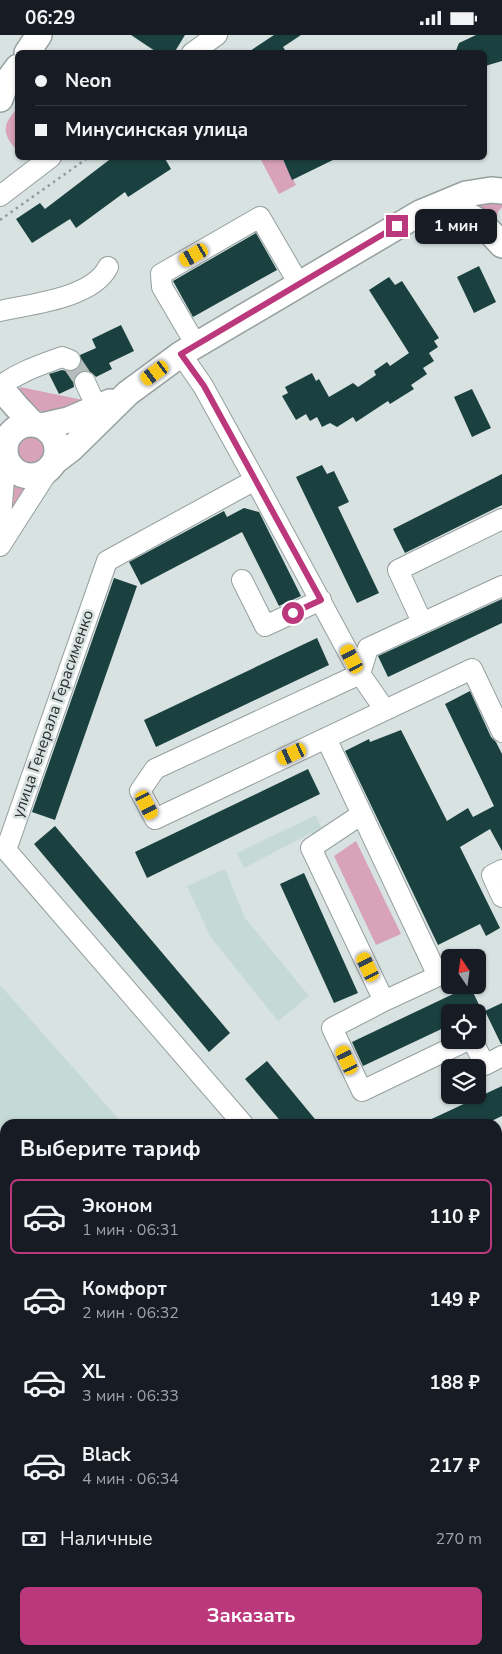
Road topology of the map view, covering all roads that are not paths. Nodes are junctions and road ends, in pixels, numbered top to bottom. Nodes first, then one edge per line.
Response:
1 (39, 35) edge
2 (214, 43) edge
3 (29, 50) edge
4 (199, 50) edge
5 (46, 160) edge
6 (502, 191) edge
7 (0, 196) edge
8 (420, 213) junction
9 (502, 226) edge
10 (502, 239) edge
11 (502, 245) edge
12 (108, 267) dead end
13 (299, 284) junction
14 (0, 311) edge
15 (189, 349) junction
16 (70, 360) dead end
17 (85, 382) tunnel mouth
18 (0, 386) edge
19 (128, 393) junction
20 (97, 408) junction
21 (0, 423) edge
22 (38, 425) junction
23 (6, 451) junction
24 (52, 465) junction
25 (254, 480) junction
26 (502, 519) edge
27 (0, 529) edge
28 (0, 545) edge
29 (242, 580) dead end
30 (502, 586) edge
31 (321, 600) junction
32 (422, 622) junction
33 (360, 674) junction
34 (385, 711) junction
35 (502, 732) edge
36 (326, 738) junction
37 (362, 814) junction
38 (9, 849) edge
39 (502, 870) edge
40 (502, 897) edge
41 (384, 1001) junction
42 (449, 1049) edge
43 (476, 1049) edge
44 (502, 1056) edge
45 (239, 1119) edge

1 - 3 main road
2 - 4 street
5 - 7 street
6 - 8 main road
8 - 11 main road
8 - 13 main road
9 - 10 main road
12 - 14 street
13 - 15 main road
13 - 15 street
15 - 19 main road
15 - 25 street
16 - 18 street
17 - 20 street
18 - 22 main road
19 - 20 main road
19 - 24 main road
20 - 22 main road
21 - 23 main road
22 - 23 main road
22 - 24 main road
23 - 24 main road
23 - 27 street
24 - 28 street
25 - 31 street
25 - 38 street, улица Генерала Герасименко
26 - 32 street
29 - 31 street
30 - 32 street
31 - 33 street
32 - 33 street
33 - 34 street
33 - 36 street
34 - 35 street
34 - 36 street
36 - 37 street
37 - 41 street
37 - 41 street
38 - 45 street, улица Генерала Герасименко
39 - 40 street
41 - 42 street
43 - 44 street

